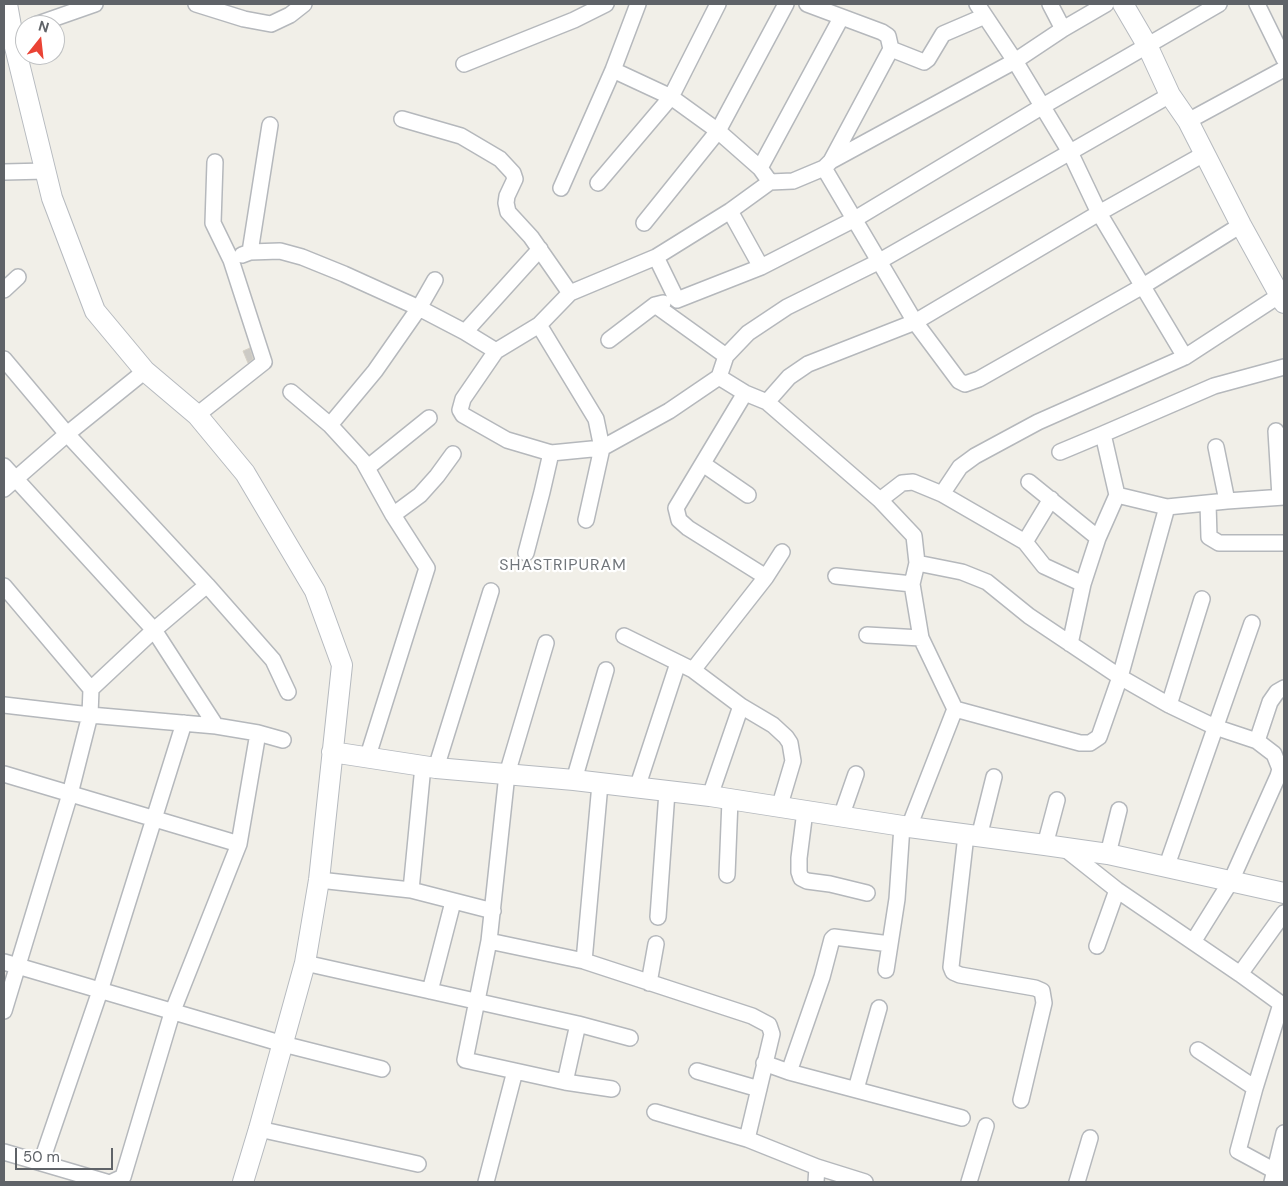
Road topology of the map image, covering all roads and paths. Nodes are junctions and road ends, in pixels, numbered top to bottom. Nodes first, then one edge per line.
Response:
1 (7, 4) edge
2 (96, 4) edge
3 (196, 4) edge
4 (304, 4) edge
5 (606, 4) edge
6 (638, 4) edge
7 (718, 4) edge
8 (786, 4) edge
9 (807, 4) edge
10 (1050, 4) edge
11 (1106, 4) edge
12 (1123, 4) edge
13 (1218, 4) edge
14 (1257, 4) edge
15 (982, 10) edge
16 (245, 11) edge
17 (64, 15) edge
18 (841, 18) junction
19 (1063, 29) junction
20 (14, 37) edge
21 (1147, 45) junction
22 (891, 48) junction
23 (1284, 59) edge
24 (1015, 60) junction
25 (464, 64) dead end
26 (613, 70) junction
27 (1284, 70) edge
28 (1170, 95) junction
29 (671, 98) junction
30 (1042, 106) junction
31 (402, 119) dead end
32 (1188, 121) junction
33 (270, 125) dead end
34 (718, 131) junction
35 (1070, 152) junction
36 (1204, 154) junction
37 (215, 162) dead end
38 (828, 164) junction
39 (760, 168) junction
40 (46, 171) junction
41 (4, 172) edge
42 (770, 182) junction
43 (598, 183) dead end
44 (561, 188) dead end
45 (730, 211) junction
46 (1099, 213) junction
47 (855, 219) junction
48 (644, 223) dead end
49 (1241, 225) junction
50 (540, 249) junction
51 (250, 252) junction
52 (656, 257) junction
53 (231, 260) junction
54 (878, 262) junction
55 (761, 267) junction
56 (18, 277) dead end
57 (435, 280) dead end
58 (1143, 286) junction
59 (4, 290) edge
60 (570, 293) junction
61 (1282, 299) edge
62 (677, 300) junction
63 (655, 305) junction
64 (419, 308) junction
65 (915, 322) junction
66 (539, 325) junction
67 (465, 332) junction
68 (609, 340) dead end
69 (496, 351) junction
70 (726, 356) junction
71 (1185, 357) junction
72 (4, 359) edge
73 (1284, 366) edge
74 (145, 371) junction
75 (719, 377) junction
76 (291, 392) dead end
77 (745, 393) junction
78 (767, 402) junction
79 (197, 415) junction
80 (429, 418) dead end
81 (330, 425) junction
82 (1276, 431) dead end
83 (67, 434) junction
84 (1103, 434) junction
85 (1216, 447) dead end
86 (602, 448) junction
87 (1060, 452) dead end
88 (551, 453) junction
89 (453, 454) dead end
90 (703, 464) junction
91 (4, 466) edge
92 (367, 468) junction
93 (1029, 482) dead end
94 (9, 484) edge
95 (942, 494) junction
96 (748, 495) dead end
97 (1117, 495) junction
98 (1282, 497) edge
99 (1051, 499) junction
100 (880, 500) junction
101 (1227, 501) junction
102 (1208, 503) junction
103 (1167, 507) junction
104 (392, 515) junction
105 (586, 520) dead end
106 (1098, 538) junction
107 (1025, 542) junction
108 (1284, 543) edge
109 (782, 552) dead end
110 (526, 553) dead end
111 (917, 563) junction
112 (836, 576) dead end
113 (766, 577) junction
114 (912, 584) junction
115 (1083, 584) junction
116 (207, 585) junction
117 (4, 586) edge
118 (492, 591) dead end
119 (1202, 599) dead end
120 (1252, 623) dead end
121 (154, 630) junction
122 (867, 635) dead end
123 (624, 636) dead end
124 (921, 638) junction
125 (546, 643) dead end
126 (1070, 644) junction
127 (678, 663) junction
128 (606, 670) dead end
129 (693, 670) junction
130 (1120, 677) junction
131 (1284, 688) edge
132 (91, 689) junction
133 (288, 692) dead end
134 (4, 705) edge
135 (1169, 705) junction
136 (741, 706) junction
137 (955, 709) junction
138 (90, 715) junction
139 (184, 723) junction
140 (216, 726) junction
141 (1215, 727) junction
142 (258, 733) junction
143 (283, 740) dead end
144 (1257, 741) junction
145 (332, 752) junction
146 (367, 758) junction
147 (429, 767) junction
148 (4, 774) edge
149 (507, 774) junction
150 (856, 774) dead end
151 (994, 777) dead end
152 (1281, 777) edge
153 (574, 780) junction
154 (600, 784) junction
155 (637, 788) junction
156 (667, 792) junction
157 (70, 794) junction
158 (710, 796) junction
159 (730, 800) junction
160 (1057, 800) dead end
161 (779, 808) junction
162 (1119, 810) dead end
163 (805, 811) junction
164 (153, 817) junction
165 (842, 817) junction
166 (906, 827) junction
167 (972, 836) junction
168 (239, 844) junction
169 (1055, 846) junction
170 (1108, 854) junction
171 (1166, 868) junction
172 (727, 875) dead end
173 (319, 880) junction
174 (1231, 881) junction
175 (411, 890) junction
176 (1117, 890) junction
177 (867, 893) dead end
178 (1284, 893) edge
179 (453, 902) junction
180 (493, 910) junction
181 (1284, 913) edge
182 (658, 917) dead end
183 (489, 941) junction
184 (1193, 942) junction
185 (656, 944) dead end
186 (890, 944) junction
187 (1097, 946) dead end
188 (584, 961) junction
189 (305, 963) junction
190 (11, 964) edge
191 (886, 970) dead end
192 (1240, 974) junction
193 (649, 982) junction
194 (100, 991) junction
195 (430, 991) junction
196 (478, 1002) junction
197 (1283, 1005) edge
198 (879, 1008) dead end
199 (4, 1011) edge
200 (172, 1013) junction
201 (578, 1024) junction
202 (630, 1038) dead end
203 (283, 1044) junction
204 (1198, 1050) dead end
205 (764, 1063) junction
206 (382, 1069) dead end
207 (515, 1071) junction
208 (697, 1071) dead end
209 (789, 1072) junction
210 (565, 1082) junction
211 (1255, 1088) junction
212 (612, 1089) dead end
213 (759, 1089) junction
214 (856, 1089) junction
215 (1020, 1100) dead end
216 (655, 1112) dead end
217 (962, 1118) dead end
218 (986, 1126) dead end
219 (260, 1129) junction
220 (1284, 1133) edge
221 (1090, 1138) dead end
222 (746, 1139) junction
223 (4, 1152) edge
224 (41, 1163) junction
225 (418, 1164) dead end
226 (817, 1175) edge
227 (1277, 1176) edge
228 (106, 1182) edge
229 (112, 1182) edge
230 (243, 1182) edge
231 (486, 1182) edge
232 (865, 1182) edge
233 (969, 1182) edge
234 (1077, 1182) edge

1 - 20 street
2 - 17 street
3 - 16 street
4 - 16 street
5 - 25 street
6 - 26 street
7 - 29 street
8 - 34 street
9 - 18 street
10 - 19 street
11 - 19 street
12 - 21 street
13 - 21 street
14 - 23 street
15 - 22 street
15 - 24 street
18 - 22 street
18 - 39 street
19 - 24 street
20 - 40 street
21 - 28 street
21 - 30 street
22 - 38 street
24 - 30 street
24 - 38 street
26 - 29 street
26 - 44 street
27 - 32 street
28 - 32 street
28 - 35 street
29 - 34 street
29 - 43 street
30 - 35 street
30 - 47 street
31 - 50 street
32 - 36 street
33 - 51 street
34 - 39 street
34 - 48 street
35 - 46 street
35 - 54 street
36 - 46 street
36 - 49 street
37 - 53 street
38 - 42 street
38 - 47 street
39 - 42 street
40 - 41 street
40 - 74 street
42 - 45 street
45 - 52 street
45 - 55 street
46 - 58 street
46 - 65 street
47 - 54 street
47 - 55 street
49 - 58 street
49 - 61 street
50 - 60 street
50 - 67 street
51 - 53 street
51 - 64 street
52 - 60 street
52 - 62 street
53 - 79 street
54 - 65 street
54 - 70 street
55 - 62 street
56 - 59 street
57 - 64 street
58 - 65 street
58 - 71 street
60 - 66 street
61 - 71 street
62 - 63 street
63 - 68 street
63 - 70 street
64 - 67 street
64 - 81 street
65 - 78 street
66 - 69 street
66 - 86 street
67 - 69 street
69 - 88 street
70 - 75 street
71 - 95 street
72 - 83 street
73 - 84 street
74 - 79 street
74 - 83 street
75 - 77 street
75 - 86 street
76 - 81 street
77 - 78 street
77 - 90 street
78 - 100 street
79 - 145 street
80 - 92 street
81 - 92 street
82 - 98 street
83 - 94 street
83 - 116 street
84 - 87 street
84 - 97 street
85 - 101 street
86 - 88 street
86 - 105 street
88 - 110 street
89 - 104 street
90 - 96 street
90 - 113 street
91 - 94 street
92 - 104 street
93 - 99 street
94 - 121 street
95 - 100 street
95 - 107 street
97 - 103 street
97 - 106 street
98 - 101 street
99 - 106 street
99 - 107 street
100 - 111 street
101 - 102 street
102 - 103 street
102 - 108 street
103 - 130 street
104 - 146 street
106 - 115 street
107 - 115 street
109 - 113 street
111 - 114 street
111 - 126 street
112 - 114 street
113 - 129 street
114 - 124 street
115 - 126 street
116 - 121 street
116 - 133 street
117 - 132 street
118 - 147 street
119 - 135 street
120 - 141 street
121 - 132 street
121 - 140 street
122 - 124 street
123 - 127 street
124 - 137 street
125 - 149 street
126 - 130 street
127 - 129 street
127 - 155 street
128 - 153 street
129 - 136 street
130 - 135 street
130 - 137 street
131 - 144 street
132 - 138 street
134 - 138 street
135 - 141 street
136 - 158 street
136 - 161 street
137 - 166 street
138 - 139 street
138 - 157 street
139 - 140 street
139 - 164 street
140 - 142 street
141 - 144 street
141 - 171 street
142 - 143 street
142 - 168 street
144 - 152 street
145 - 146 street
145 - 173 street
146 - 147 street
147 - 149 street
147 - 175 street
148 - 157 street
149 - 153 street
149 - 180 street
150 - 165 street
151 - 167 street
152 - 174 street
153 - 154 street
154 - 155 street
154 - 188 street
155 - 156 street
156 - 158 street
156 - 182 street
157 - 164 street
157 - 190 street
158 - 159 street
159 - 161 street
159 - 172 street
160 - 169 street
161 - 163 street
162 - 170 street
163 - 165 street
163 - 177 street
164 - 168 street
164 - 194 street
165 - 166 street
166 - 167 street
166 - 186 street
167 - 169 street
167 - 215 street
168 - 200 street
169 - 170 street
169 - 176 street
170 - 171 street
171 - 174 street
173 - 175 street
173 - 189 street
174 - 178 street
174 - 184 street
175 - 179 street
176 - 184 street
176 - 187 street
179 - 180 street
179 - 195 street
180 - 183 street
181 - 192 street
183 - 188 street
183 - 196 street
184 - 192 street
185 - 193 street
186 - 191 street
186 - 209 street
188 - 193 street
189 - 195 street
189 - 203 street
190 - 194 street
190 - 199 street
192 - 197 street
193 - 205 street
194 - 200 street
194 - 224 street
195 - 196 street
196 - 201 street
196 - 207 street
197 - 211 street
198 - 214 street
200 - 203 street
200 - 229 street
201 - 202 street
201 - 210 street
203 - 206 street
203 - 219 street
204 - 211 street
205 - 209 street
205 - 213 street
207 - 210 street
207 - 231 street
208 - 213 street
209 - 214 street
210 - 212 street
211 - 227 street
213 - 222 street
214 - 217 street
216 - 222 street
218 - 233 street
219 - 225 street
219 - 230 street
220 - 227 street
221 - 234 street
222 - 226 street
223 - 224 street
224 - 228 street
226 - 232 street

